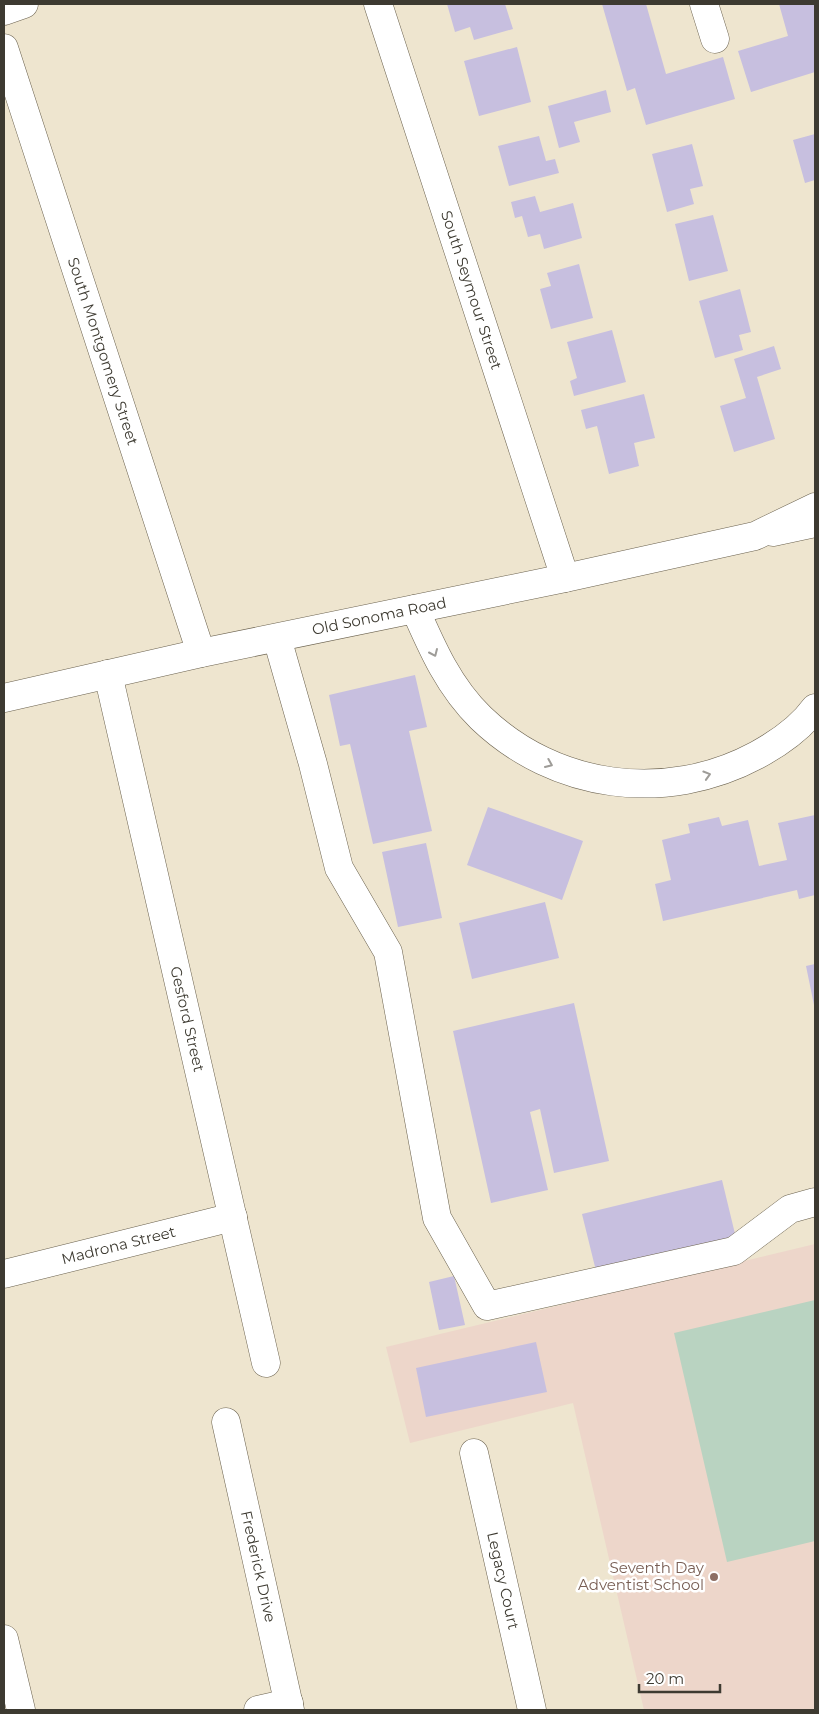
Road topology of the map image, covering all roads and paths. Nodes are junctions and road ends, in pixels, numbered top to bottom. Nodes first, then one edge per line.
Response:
1 (24, 4) edge
2 (378, 4) edge
3 (704, 4) edge
4 (4, 11) edge
5 (715, 39) dead end
6 (4, 48) edge
7 (815, 507) edge
8 (815, 523) edge
9 (755, 536) junction
10 (565, 578) junction
11 (415, 609) junction
12 (277, 638) junction
13 (201, 653) junction
14 (108, 674) junction
15 (4, 698) edge
16 (815, 708) edge
17 (815, 1202) edge
18 (233, 1217) junction
19 (4, 1274) edge
20 (266, 1363) dead end
21 (226, 1422) dead end
22 (474, 1453) dead end
23 (4, 1640) edge
24 (7, 1668) edge
25 (290, 1707) edge
26 (21, 1710) edge
27 (258, 1710) edge
28 (532, 1710) edge

1 - 4 street
2 - 10 street, South Seymour Street
3 - 5 street
6 - 13 street, South Montgomery Street
7 - 9 street, Old Sonoma Road
8 - 9 street, Old Sonoma Road
9 - 10 street, Old Sonoma Road
10 - 11 street, Old Sonoma Road
11 - 12 street, Old Sonoma Road
11 -> 16 street
12 - 13 street, Old Sonoma Road
12 - 17 street
13 - 14 street, Old Sonoma Road
14 - 15 street, Old Sonoma Road
14 - 18 street, Gesford Street
18 - 19 street, Madrona Street
18 - 20 street, Gesford Street
21 - 25 street, Frederick Drive
22 - 28 street, Legacy Court
23 - 24 street
24 - 26 street
25 - 27 street

